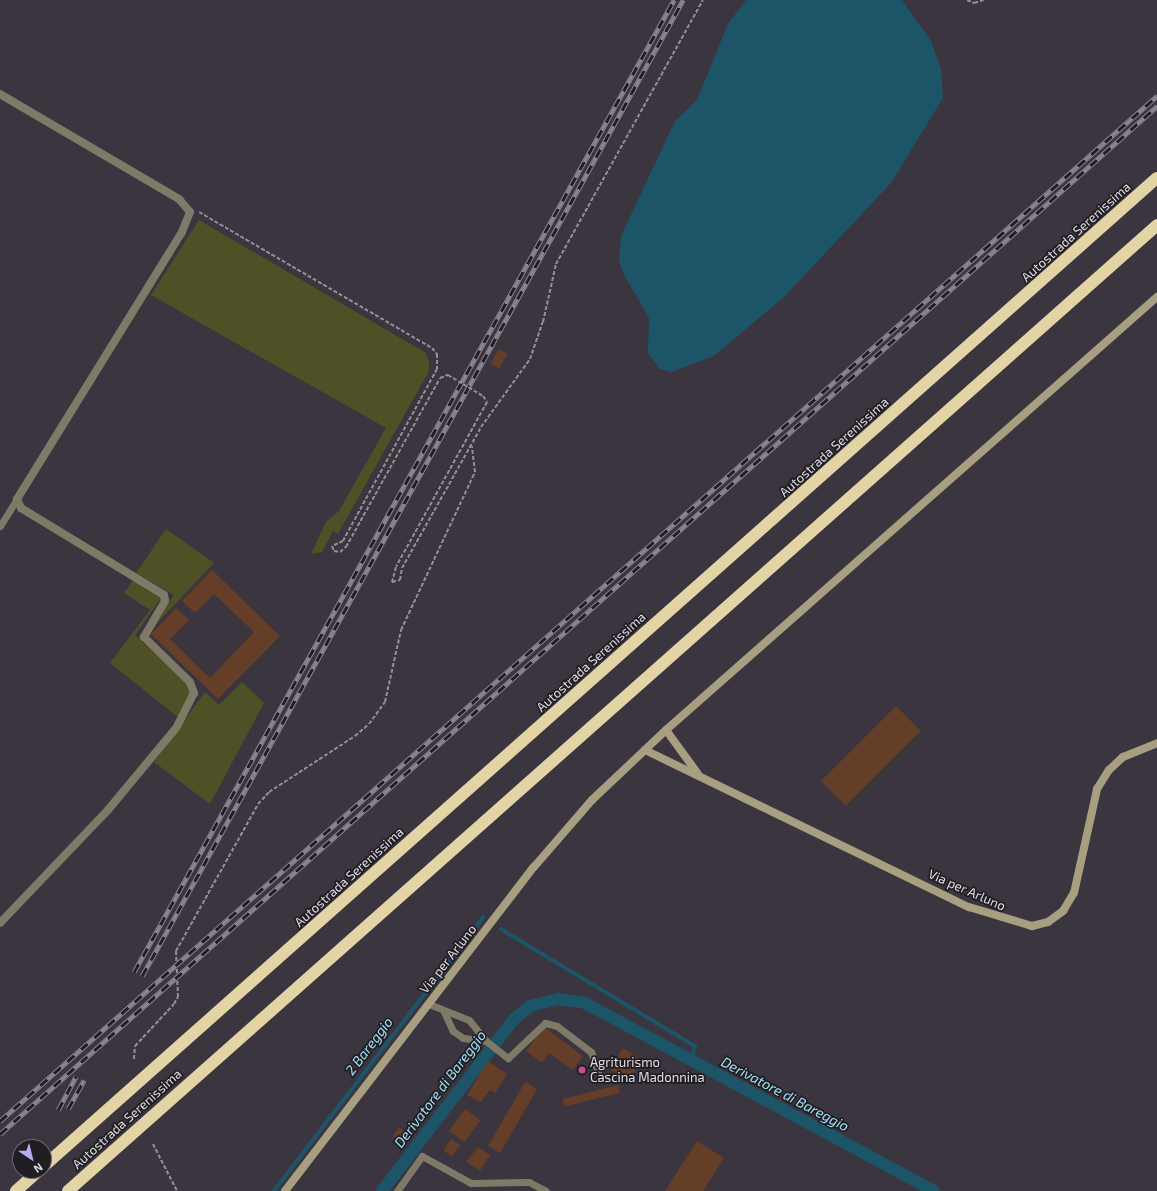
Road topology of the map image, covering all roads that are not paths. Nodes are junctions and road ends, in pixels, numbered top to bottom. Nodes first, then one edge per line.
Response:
1 (0, 94) edge
2 (1157, 178) edge
3 (1157, 225) edge
4 (1157, 297) edge
5 (17, 499) junction
6 (0, 526) edge
7 (666, 730) junction
8 (1157, 743) edge
9 (643, 751) junction
10 (698, 775) junction
11 (0, 923) edge
12 (429, 1004) junction
13 (444, 1012) junction
14 (486, 1041) junction
15 (598, 1072) dead end
16 (52, 1159) edge
17 (29, 1179) edge
18 (16, 1191) edge
19 (68, 1191) edge
20 (285, 1191) edge
21 (397, 1191) edge
22 (546, 1191) edge

1 - 5 street
2 - 16 highway, Autostrada Serenissima
3 - 19 highway, Autostrada Serenissima
4 - 7 street
5 - 6 lane
5 - 11 street
7 - 9 street
7 - 10 street, Via per Arluno
8 - 10 street, Via per Arluno
9 - 10 street, Via per Arluno
9 - 12 street, Via per Arluno
12 - 13 lane
12 - 20 street, Via per Arluno
13 - 14 lane
13 - 14 lane
14 - 15 lane
17 - 18 highway
21 - 22 lane

